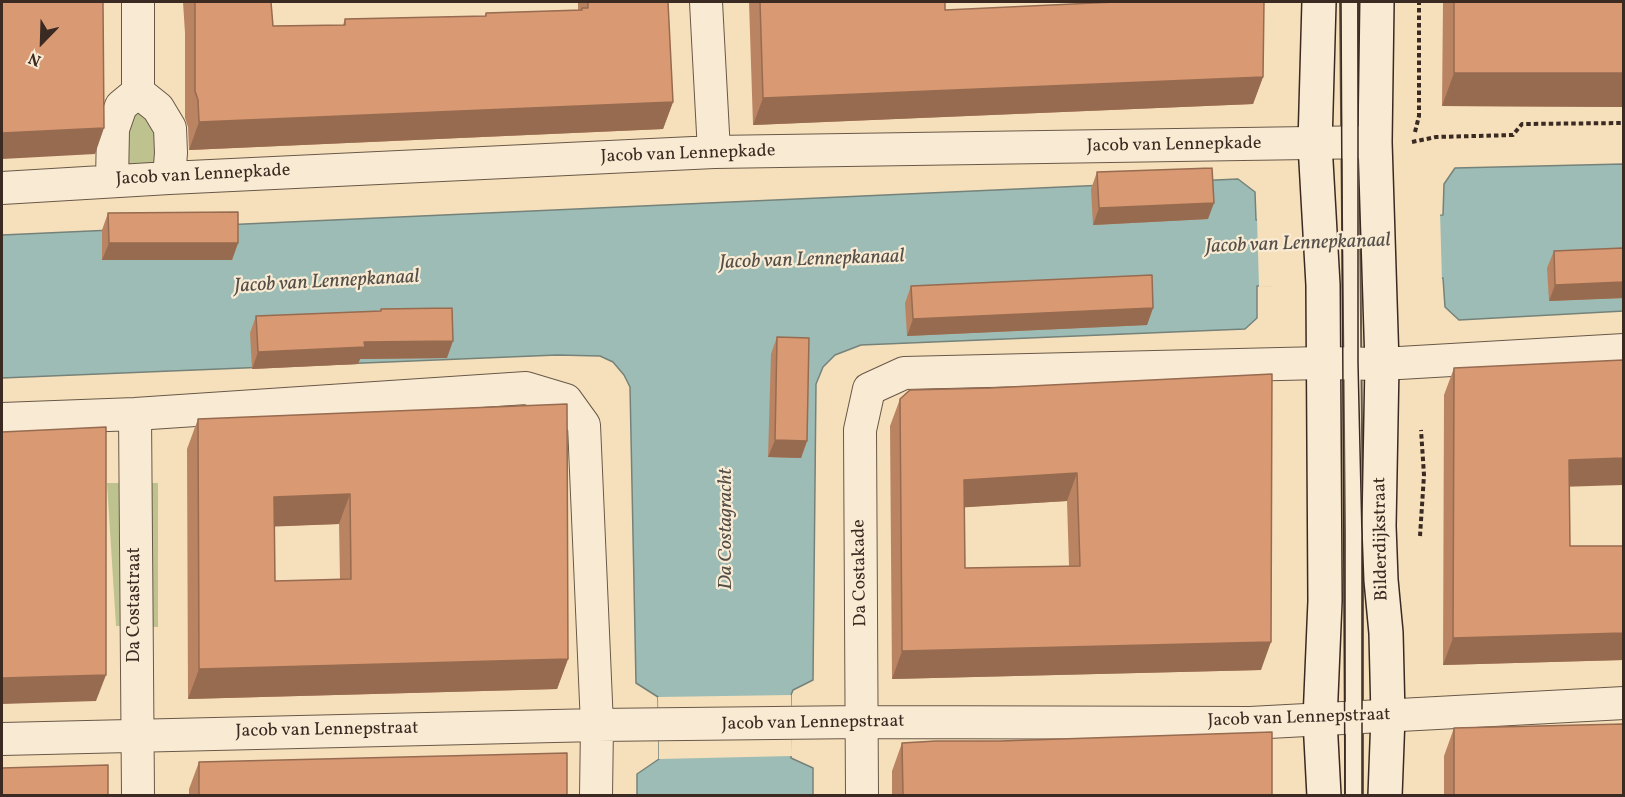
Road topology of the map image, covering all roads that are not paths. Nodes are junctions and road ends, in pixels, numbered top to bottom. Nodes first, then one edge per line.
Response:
1 (138, 2) edge
2 (706, 2) edge
3 (1319, 2) edge
4 (1348, 2) edge
5 (1377, 2) edge
6 (138, 92) junction
7 (1362, 143) junction
8 (1315, 144) junction
9 (714, 152) junction
10 (169, 178) junction
11 (112, 181) junction
12 (2, 188) edge
13 (1349, 215) junction
14 (1351, 284) junction
15 (1623, 350) edge
16 (1339, 363) junction
17 (135, 414) junction
18 (2, 419) edge
19 (1623, 703) edge
20 (1388, 716) junction
21 (1353, 717) junction
22 (1320, 720) junction
23 (862, 722) junction
24 (597, 725) junction
25 (137, 735) junction
26 (2, 739) edge
27 (138, 795) edge
28 (596, 795) edge
29 (862, 795) edge
30 (1324, 795) edge
31 (1354, 795) edge
32 (1385, 795) edge

1 - 6 street
2 - 9 street
3 - 8 street
4 - 7 lane
5 - 7 street
6 - 10 street
6 - 11 street
7 - 8 street, Jacob van Lennepkade
7 - 13 street
8 - 9 street, Jacob van Lennepkade
8 - 13 street
9 - 10 street, Jacob van Lennepkade
10 - 11 street, Jacob van Lennepkade
11 - 12 street, Jacob van Lennepkade
13 - 14 street
13 - 14 street
14 - 16 street, Bilderdijkstraat
14 - 16 street, Bilderdijkstraat
15 - 16 street
16 - 20 street, Bilderdijkstraat
16 - 21 lane, Bilderdijkstraat
16 - 22 street, Bilderdijkstraat
16 - 23 street, Da Costakade
17 - 18 street
17 - 24 street
17 - 25 street, Da Costastraat
19 - 20 street, Jacob van Lennepstraat
20 - 21 street, Jacob van Lennepstraat
20 - 32 street, Bilderdijkstraat
21 - 22 street, Jacob van Lennepstraat
21 - 31 lane, Bilderdijkstraat
22 - 23 street, Jacob van Lennepstraat
22 - 30 street, Bilderdijkstraat
23 - 24 street, Jacob van Lennepstraat
23 - 29 street, Da Costakade
24 - 25 street, Jacob van Lennepstraat
24 - 28 street
25 - 26 street, Jacob van Lennepstraat
25 - 27 street, Da Costastraat

